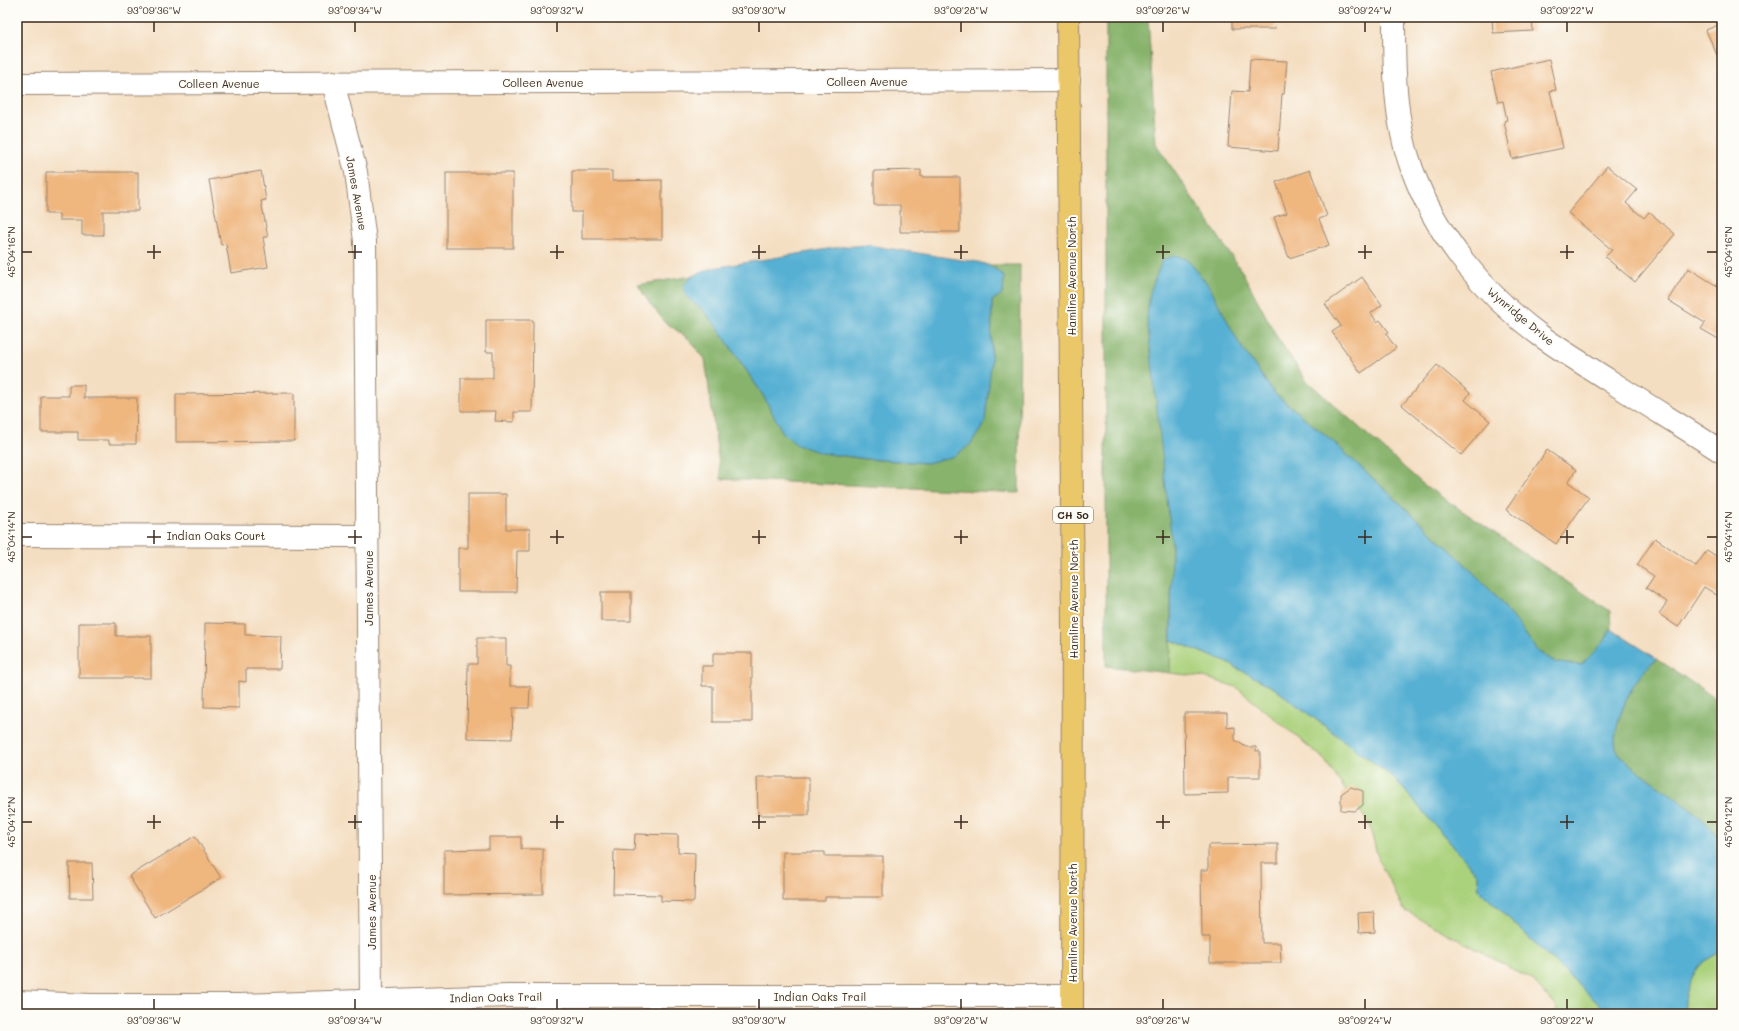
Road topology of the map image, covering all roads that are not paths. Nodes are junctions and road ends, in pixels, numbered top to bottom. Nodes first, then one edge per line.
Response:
1 (1068, 17) edge
2 (1394, 17) edge
3 (1069, 80) junction
4 (333, 82) junction
5 (17, 84) edge
6 (1722, 452) edge
7 (17, 535) edge
8 (368, 536) junction
9 (371, 1001) junction
10 (17, 1002) edge
11 (1072, 1005) edge

1 - 3 main road, Hamline Avenue North / CH 50
2 - 6 street, Wynridge Drive
3 - 4 street, Colleen Avenue
3 - 11 main road, Hamline Avenue North / CH 50
4 - 5 street, Colleen Avenue
4 - 8 street, James Avenue
7 - 8 street, Indian Oaks Court
8 - 9 street, James Avenue
9 - 10 street, Indian Oaks Trail
9 - 11 street, Indian Oaks Trail

